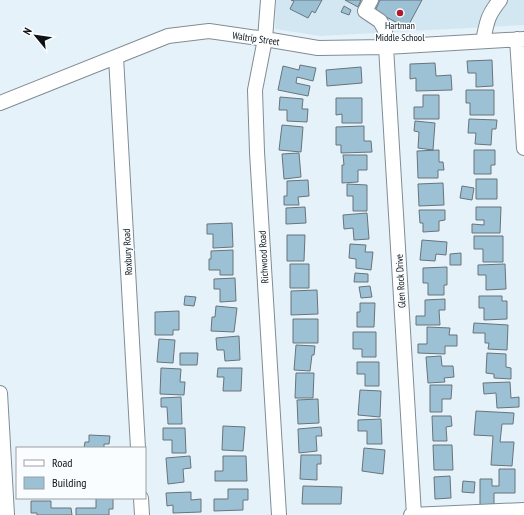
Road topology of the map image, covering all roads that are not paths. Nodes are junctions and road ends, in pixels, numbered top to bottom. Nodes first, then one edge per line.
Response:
1 (268, 0) edge
2 (371, 0) edge
3 (500, 0) edge
4 (265, 38) junction
5 (521, 39) edge
6 (483, 41) junction
7 (386, 47) junction
8 (116, 57) junction
9 (0, 103) edge
10 (524, 148) edge
11 (0, 393) edge
12 (138, 447) edge
13 (141, 499) edge
14 (524, 510) edge
15 (7, 515) edge
16 (142, 515) edge
17 (278, 515) edge
18 (413, 515) edge

1 - 4 street, Richwood Road
2 - 7 street, Glen Rock Drive
3 - 6 street
4 - 7 street, Waltrip Street
4 - 8 street, Waltrip Street
4 - 17 street, Richwood Road
5 - 6 street, Waltrip Street
5 - 10 street
6 - 7 street, Waltrip Street
7 - 18 street, Glen Rock Drive
8 - 9 street, Waltrip Street
8 - 12 street, Roxbury Road
11 - 15 street
13 - 16 street
14 - 18 street

